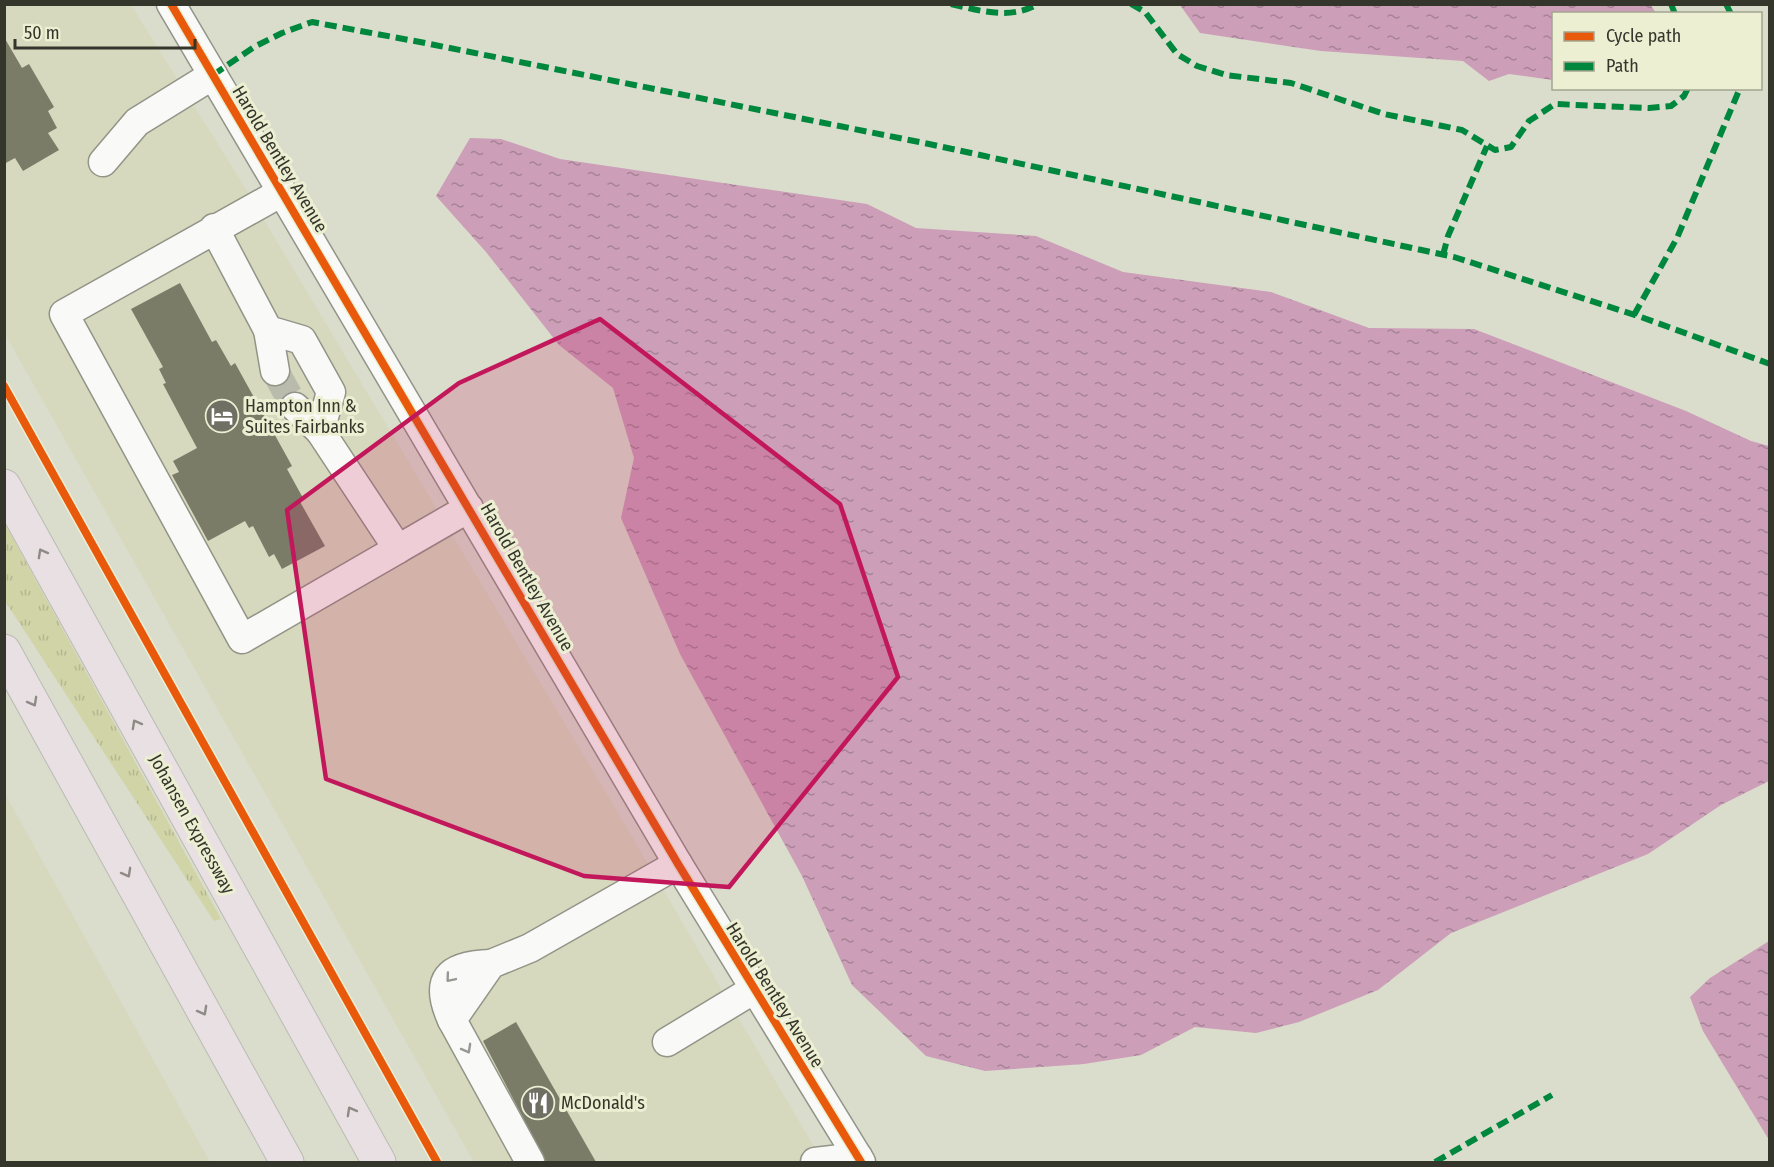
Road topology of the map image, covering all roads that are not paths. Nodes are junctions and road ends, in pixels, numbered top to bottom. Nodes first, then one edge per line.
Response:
1 (171, 4) edge
2 (213, 75) junction
3 (103, 162) dead end
4 (282, 192) junction
5 (214, 228) junction
6 (268, 330) junction
7 (275, 371) tunnel mouth
8 (295, 407) tunnel mouth
9 (320, 430) junction
10 (4, 486) edge
11 (469, 508) junction
12 (398, 549) junction
13 (4, 651) edge
14 (678, 864) junction
15 (753, 990) junction
16 (667, 1042) dead end
17 (857, 1161) edge
18 (287, 1162) edge
19 (379, 1162) edge
20 (530, 1162) edge
21 (815, 1162) edge

1 - 2 street, Harold Bentley Avenue
2 - 3 street
2 - 4 street, Harold Bentley Avenue
4 - 5 street
4 - 11 street, Harold Bentley Avenue
5 - 6 street
5 - 12 street
6 - 7 street
6 - 9 street
8 - 9 street
9 - 12 street
19 -> 10 highway, Johansen Expressway
11 - 12 street
11 - 14 street, Harold Bentley Avenue
13 -> 18 highway
14 - 15 street, Harold Bentley Avenue
14 -> 20 street
15 - 16 street
15 - 17 street, Harold Bentley Avenue
17 - 21 street

